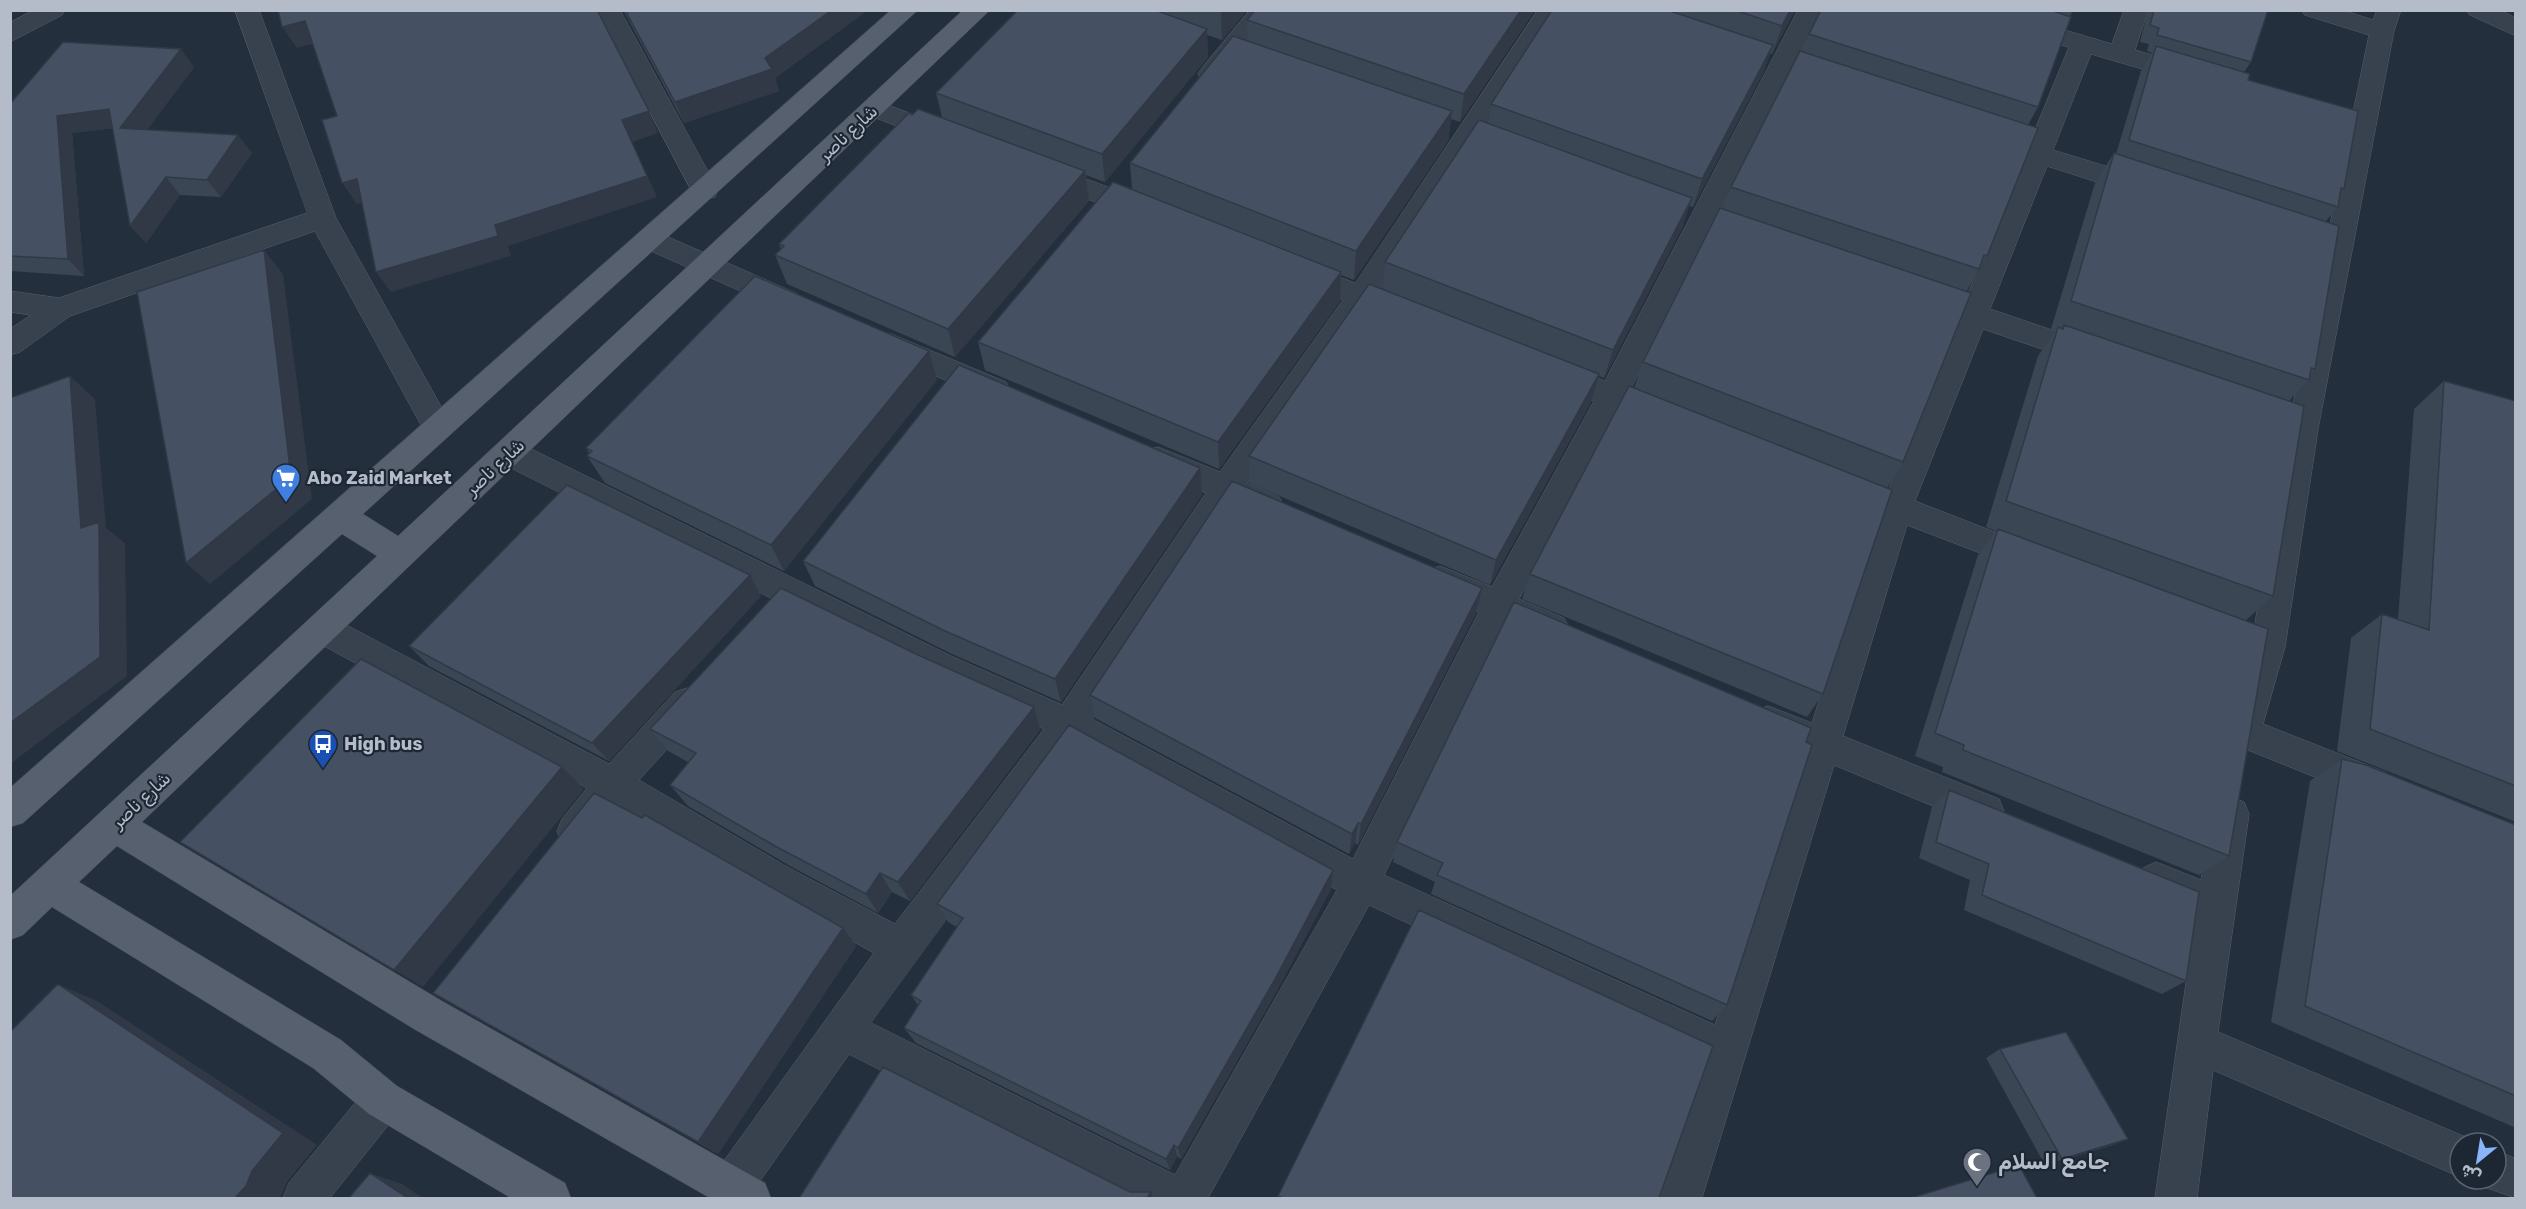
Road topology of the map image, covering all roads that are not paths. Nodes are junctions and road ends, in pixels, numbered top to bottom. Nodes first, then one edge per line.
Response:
1 (53, 10) edge
2 (247, 10) edge
3 (608, 10) edge
4 (906, 10) edge
5 (978, 10) edge
6 (1263, 10) edge
7 (1551, 10) edge
8 (1810, 10) edge
9 (2136, 10) edge
10 (2314, 10) edge
11 (2479, 10) edge
12 (2385, 21) edge
13 (2516, 28) edge
14 (2038, 30) edge
15 (10, 34) edge
16 (2083, 44) junction
17 (2121, 54) junction
18 (2210, 80) edge
19 (1191, 99) edge
20 (874, 108) junction
21 (1992, 139) edge
22 (968, 145) edge
23 (2037, 153) junction
24 (1021, 165) edge
25 (1133, 171) dead end
26 (705, 190) junction
27 (1111, 197) junction
28 (2171, 197) edge
29 (322, 218) junction
30 (1166, 219) edge
31 (1089, 224) edge
32 (650, 239) junction
33 (1274, 262) edge
34 (708, 267) junction
35 (1897, 288) edge
36 (1361, 296) junction
37 (10, 302) edge
38 (60, 309) junction
39 (818, 314) edge
40 (1973, 314) junction
41 (1426, 322) edge
42 (862, 333) edge
43 (10, 344) edge
44 (984, 348) dead end
45 (1525, 362) edge
46 (2116, 364) edge
47 (962, 375) junction
48 (1612, 396) junction
49 (939, 403) edge
50 (1028, 403) edge
51 (1690, 426) edge
52 (438, 428) junction
53 (1126, 446) edge
54 (510, 453) junction
55 (1821, 478) edge
56 (1226, 488) junction
57 (1896, 509) junction
58 (340, 516) junction
59 (1291, 516) edge
60 (402, 555) junction
61 (1411, 568) edge
62 (2060, 570) edge
63 (798, 581) junction
64 (1499, 605) junction
65 (767, 617) edge
66 (323, 629) junction
67 (1582, 642) edge
68 (710, 678) edge
69 (1739, 709) edge
70 (1069, 724) junction
71 (2245, 733) junction
72 (1823, 744) junction
73 (613, 784) junction
74 (2407, 798) edge
75 (10, 811) edge
76 (2008, 820) edge
77 (115, 825) junction
78 (553, 858) edge
79 (2128, 869) edge
80 (1361, 883) junction
81 (50, 885) junction
82 (2216, 904) junction
83 (10, 922) edge
84 (901, 946) junction
85 (842, 1029) junction
86 (2198, 1043) junction
87 (1725, 1050) junction
88 (383, 1100) junction
89 (2448, 1151) edge
90 (741, 1193) edge
91 (304, 1198) edge
92 (550, 1198) edge
93 (1178, 1198) edge
94 (1185, 1198) edge
95 (1681, 1198) edge
96 (2176, 1198) edge

1 - 15 street
2 - 29 street
3 - 26 street
4 - 26 main road
5 - 20 main road, شارع ناصر
6 - 19 street
7 - 36 street
8 - 48 street
9 - 17 street
10 - 12 street
11 - 13 street
12 - 71 street
14 - 16 street
16 - 17 street
16 - 23 street
17 - 18 street
20 - 22 street
20 - 34 main road, شارع ناصر
21 - 23 street
23 - 28 street
23 - 40 street
24 - 27 street
25 - 27 street
26 - 32 main road
27 - 30 street
27 - 31 street
29 - 38 street
29 - 52 street
32 - 34 street
32 - 52 main road
33 - 36 street
34 - 39 street
34 - 54 main road, شارع ناصر
35 - 40 street
36 - 41 street
36 - 56 street
37 - 38 street
38 - 43 street
40 - 46 street
40 - 57 street
42 - 47 street
44 - 47 street
45 - 48 street
47 - 49 street
47 - 50 street
48 - 51 street
48 - 64 street
52 - 58 main road
53 - 56 street
54 - 60 main road, شارع ناصر
54 - 63 street
55 - 57 street
56 - 59 street
56 - 70 street
57 - 62 street
57 - 72 street
58 - 60 main road
58 - 75 main road
60 - 66 main road, شارع ناصر
61 - 64 street
63 - 65 street
63 - 70 street
64 - 67 street
64 - 80 street
66 - 73 street
66 - 77 main road, شارع ناصر
68 - 73 street
69 - 72 street
70 - 80 street
70 - 84 street
71 - 74 street
71 - 82 street
72 - 76 street
72 - 87 street
73 - 78 street
73 - 84 street
77 - 81 main road, شارع ناصر
77 - 90 main road
79 - 82 street
80 - 87 street
80 - 94 street
81 - 83 main road, شارع ناصر
81 - 88 main road
82 - 86 street
84 - 85 street
85 - 90 street
85 - 93 street
86 - 89 street
86 - 96 street
87 - 95 street
88 - 91 street
88 - 92 main road

